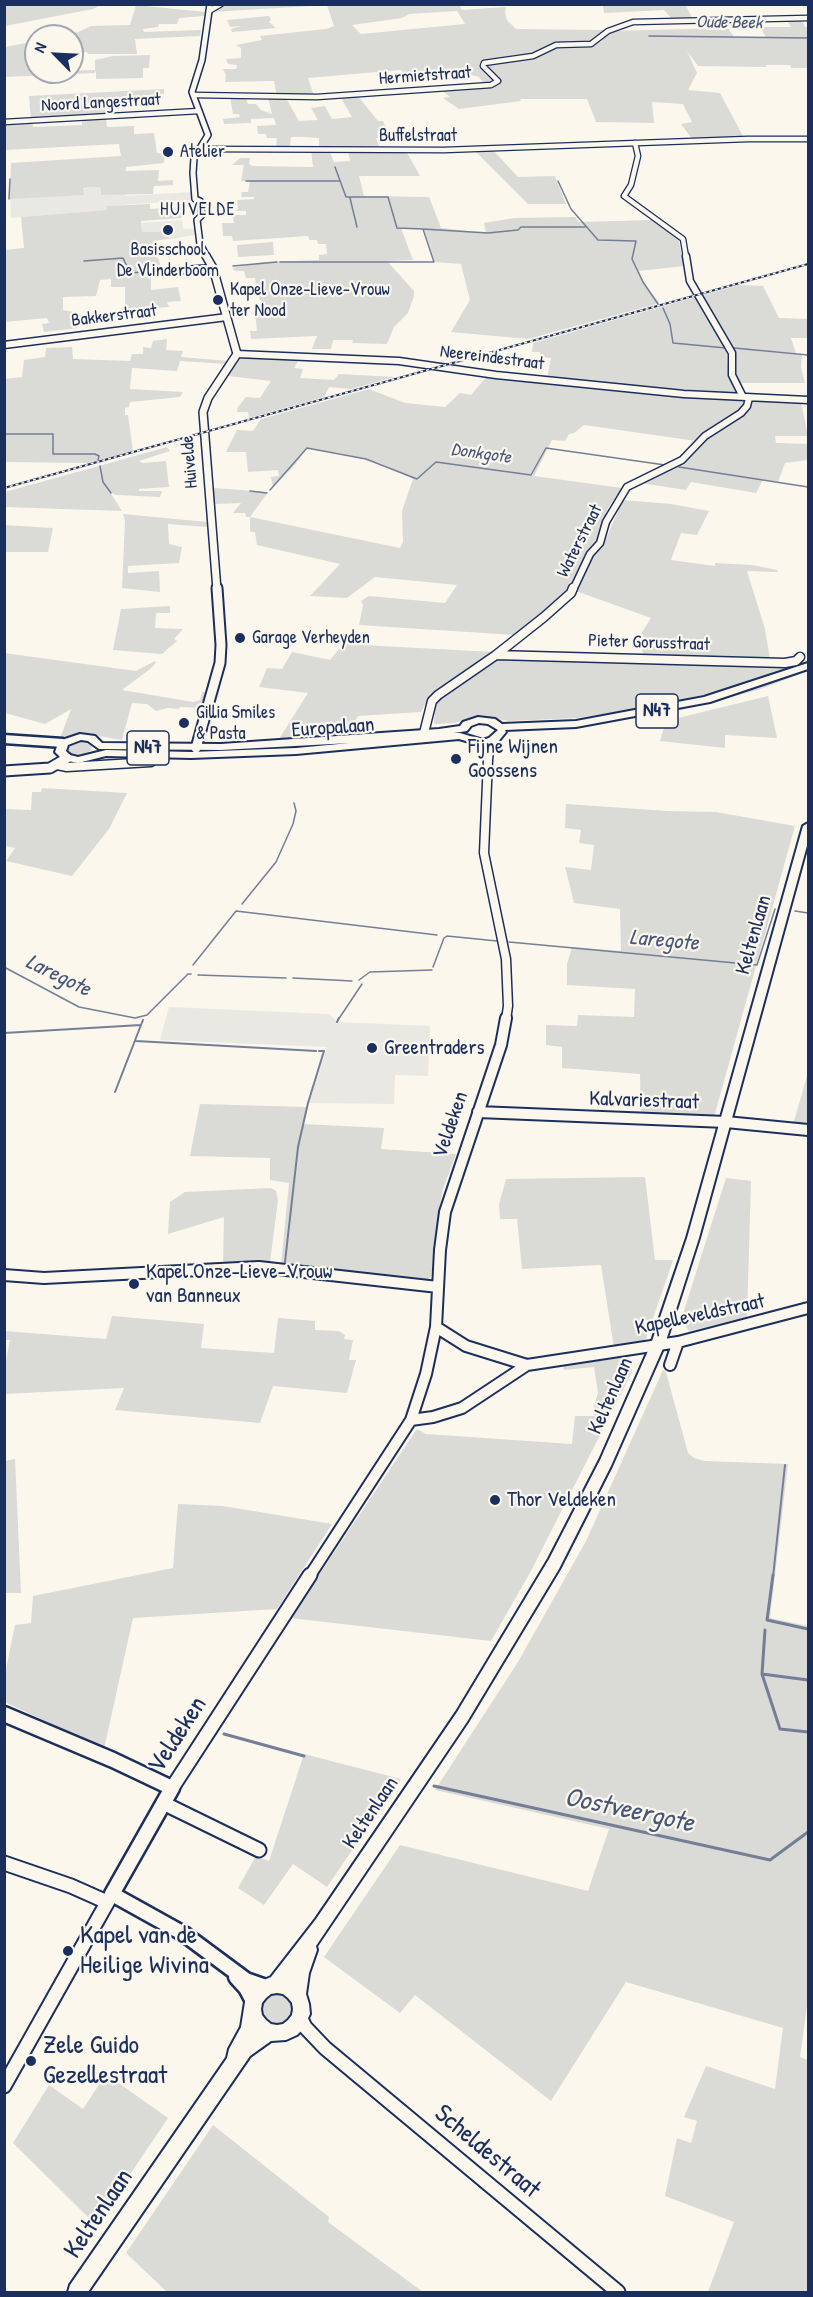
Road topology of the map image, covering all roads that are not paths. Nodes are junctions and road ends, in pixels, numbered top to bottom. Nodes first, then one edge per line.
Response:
1 (210, 4) edge
2 (221, 4) edge
3 (209, 11) junction
4 (808, 18) edge
5 (193, 95) junction
6 (199, 111) junction
7 (4, 122) edge
8 (808, 139) edge
9 (635, 143) junction
10 (200, 148) junction
11 (213, 268) junction
12 (183, 270) dead end
13 (227, 317) junction
14 (4, 345) edge
15 (237, 354) junction
16 (746, 398) junction
17 (808, 400) edge
18 (496, 655) junction
19 (800, 657) dead end
20 (808, 666) edge
21 (808, 672) edge
22 (500, 729) junction
23 (464, 732) junction
24 (424, 733) junction
25 (4, 740) edge
26 (485, 742) junction
27 (4, 746) edge
28 (196, 748) junction
29 (98, 750) junction
30 (62, 754) junction
31 (151, 762) dead end
32 (4, 771) edge
33 (808, 826) edge
34 (478, 1112) junction
35 (726, 1122) junction
36 (808, 1130) edge
37 (4, 1275) edge
38 (438, 1287) junction
39 (808, 1308) edge
40 (436, 1327) junction
41 (678, 1342) junction
42 (658, 1344) junction
43 (526, 1365) junction
44 (670, 1365) dead end
45 (411, 1420) junction
46 (8, 1717) edge
47 (172, 1788) junction
48 (164, 1803) junction
49 (259, 1850) dead end
50 (4, 1863) edge
51 (109, 1898) junction
52 (322, 1925) junction
53 (227, 1968) junction
54 (271, 1985) junction
55 (297, 1995) junction
56 (253, 2008) junction
57 (299, 2015) junction
58 (286, 2032) junction
59 (268, 2033) junction
60 (325, 2048) junction
61 (225, 2075) junction
62 (4, 2086) edge
63 (77, 2292) edge
64 (618, 2292) edge

1 - 3 street
2 - 3 street
3 - 5 street
4 - 5 street, Hermietstraat
5 - 6 street
6 - 7 street, Noord Langestraat
6 - 10 street
8 - 9 street, Buffelstraat
9 - 10 street, Buffelstraat
9 - 16 street
10 - 11 street
11 - 12 street
11 - 13 street
13 - 14 street, Bakkerstraat
13 - 15 street
15 - 16 street, Neereindestraat
15 - 28 street, Huivelde
16 - 17 street, Neereindestraat
16 - 18 street, Waterstraat
18 - 19 street, Pieter Gorusstraat
18 - 24 street, Waterstraat
20 - 22 main road, Europalaan / N47
21 - 22 main road, Europalaan / N47
22 - 23 main road, Europalaan / N47
22 - 26 main road
23 - 24 main road, Europalaan / N47
23 - 26 main road, Europalaan / N47
23 - 29 main road, Europalaan / N47
24 - 28 main road, Europalaan / N47
25 - 30 highway, Europalaan / N47
26 - 34 street, Veldeken
27 - 30 highway, Europalaan / N47
28 - 29 main road, Europalaan / N47
29 - 30 main road, Europalaan / N47
29 - 30 main road, Europalaan / N47
30 - 31 street
30 - 32 street
33 - 35 main road, Keltenlaan
34 - 35 street, Kalvariestraat
34 - 38 street, Veldeken
35 - 36 street, Kalvariestraat
35 - 42 main road, Keltenlaan
37 - 38 street
38 - 40 street, Veldeken
39 - 41 street, Kapelleveldstraat
40 - 43 street
40 - 45 street, Veldeken
41 - 42 street, Kapelleveldstraat
41 - 44 street
42 - 43 street, Kapelleveldstraat
42 - 52 main road, Keltenlaan
43 - 45 street
45 - 47 street, Veldeken
46 - 47 street
47 - 48 street, Veldeken
48 - 49 street
48 - 51 street, Veldeken
50 - 51 street
51 - 53 street
51 - 62 street, Veldeken
52 - 54 main road, Keltenlaan
52 - 55 main road, Keltenlaan
53 - 54 street
53 - 56 street
54 - 55 main road
54 - 56 main road, Keltenlaan
55 - 57 main road, Keltenlaan
56 - 59 main road
56 - 61 main road, Keltenlaan
57 - 58 main road
57 - 60 street, Scheldestraat
58 - 59 main road
58 - 60 street, Scheldestraat
59 - 61 main road, Keltenlaan
60 - 64 street, Scheldestraat
61 - 63 main road, Keltenlaan

